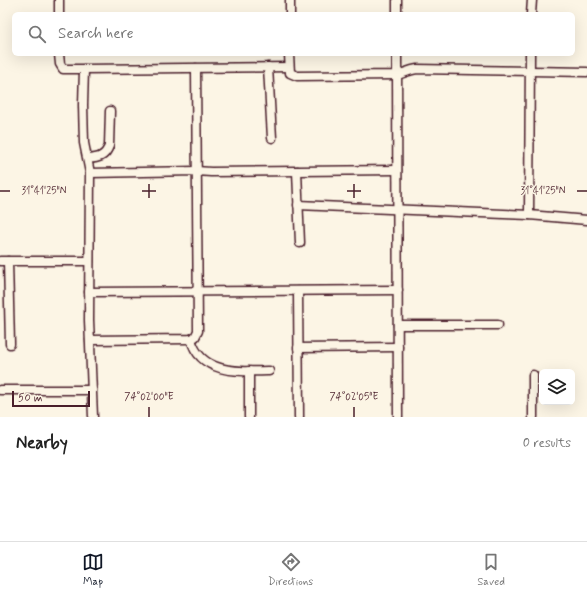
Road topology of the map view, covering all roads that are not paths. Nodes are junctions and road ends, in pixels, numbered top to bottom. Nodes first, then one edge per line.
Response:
1 (59, 0) edge
2 (290, 0) edge
3 (397, 0) edge
4 (532, 0) edge
5 (59, 12) edge
6 (290, 12) edge
7 (397, 12) edge
8 (531, 12) edge
9 (59, 56) edge
10 (289, 56) edge
11 (397, 56) edge
12 (530, 56) edge
13 (268, 67) junction
14 (289, 67) junction
15 (196, 68) junction
16 (84, 69) junction
17 (530, 72) junction
18 (587, 72) edge
19 (397, 76) junction
20 (110, 111) dead end
21 (272, 138) dead end
22 (88, 159) junction
23 (398, 170) junction
24 (196, 171) junction
25 (297, 171) junction
26 (90, 173) junction
27 (298, 204) junction
28 (398, 208) junction
29 (529, 214) junction
30 (587, 220) edge
31 (300, 243) dead end
32 (4, 261) edge
33 (90, 261) junction
34 (398, 290) junction
35 (197, 291) junction
36 (298, 291) junction
37 (89, 292) junction
38 (398, 325) junction
39 (498, 325) dead end
40 (191, 338) junction
41 (90, 340) junction
42 (10, 344) dead end
43 (398, 347) junction
44 (298, 348) junction
45 (249, 371) junction
46 (268, 371) dead end
47 (533, 375) dead end
48 (0, 390) edge
49 (92, 390) junction
50 (93, 417) edge
51 (249, 417) edge
52 (299, 417) edge
53 (398, 417) edge
54 (533, 417) edge

1 - 5 street
2 - 6 street
3 - 7 street
4 - 8 street
9 - 16 street
10 - 14 street
11 - 19 street
12 - 17 street
13 - 14 street
13 - 15 street
13 - 21 street
14 - 19 street
15 - 16 street
15 - 24 street
16 - 22 street
17 - 18 street
17 - 19 street
17 - 29 street
19 - 23 street
20 - 22 street
22 - 26 street
23 - 25 street
23 - 28 street
24 - 25 street
24 - 26 street
24 - 35 street
25 - 27 street
26 - 33 street
27 - 28 street
27 - 31 street
28 - 29 street
28 - 34 street
29 - 30 street
32 - 33 street
32 - 42 street
33 - 37 street
34 - 36 street
34 - 38 street
35 - 36 street
35 - 37 street
35 - 40 street
36 - 44 street
37 - 41 street
38 - 39 street
38 - 43 street
40 - 41 street
40 - 45 street
41 - 49 street
43 - 44 street
43 - 53 street
44 - 52 street
45 - 46 street
45 - 51 street
47 - 54 street
48 - 49 street
49 - 50 street

